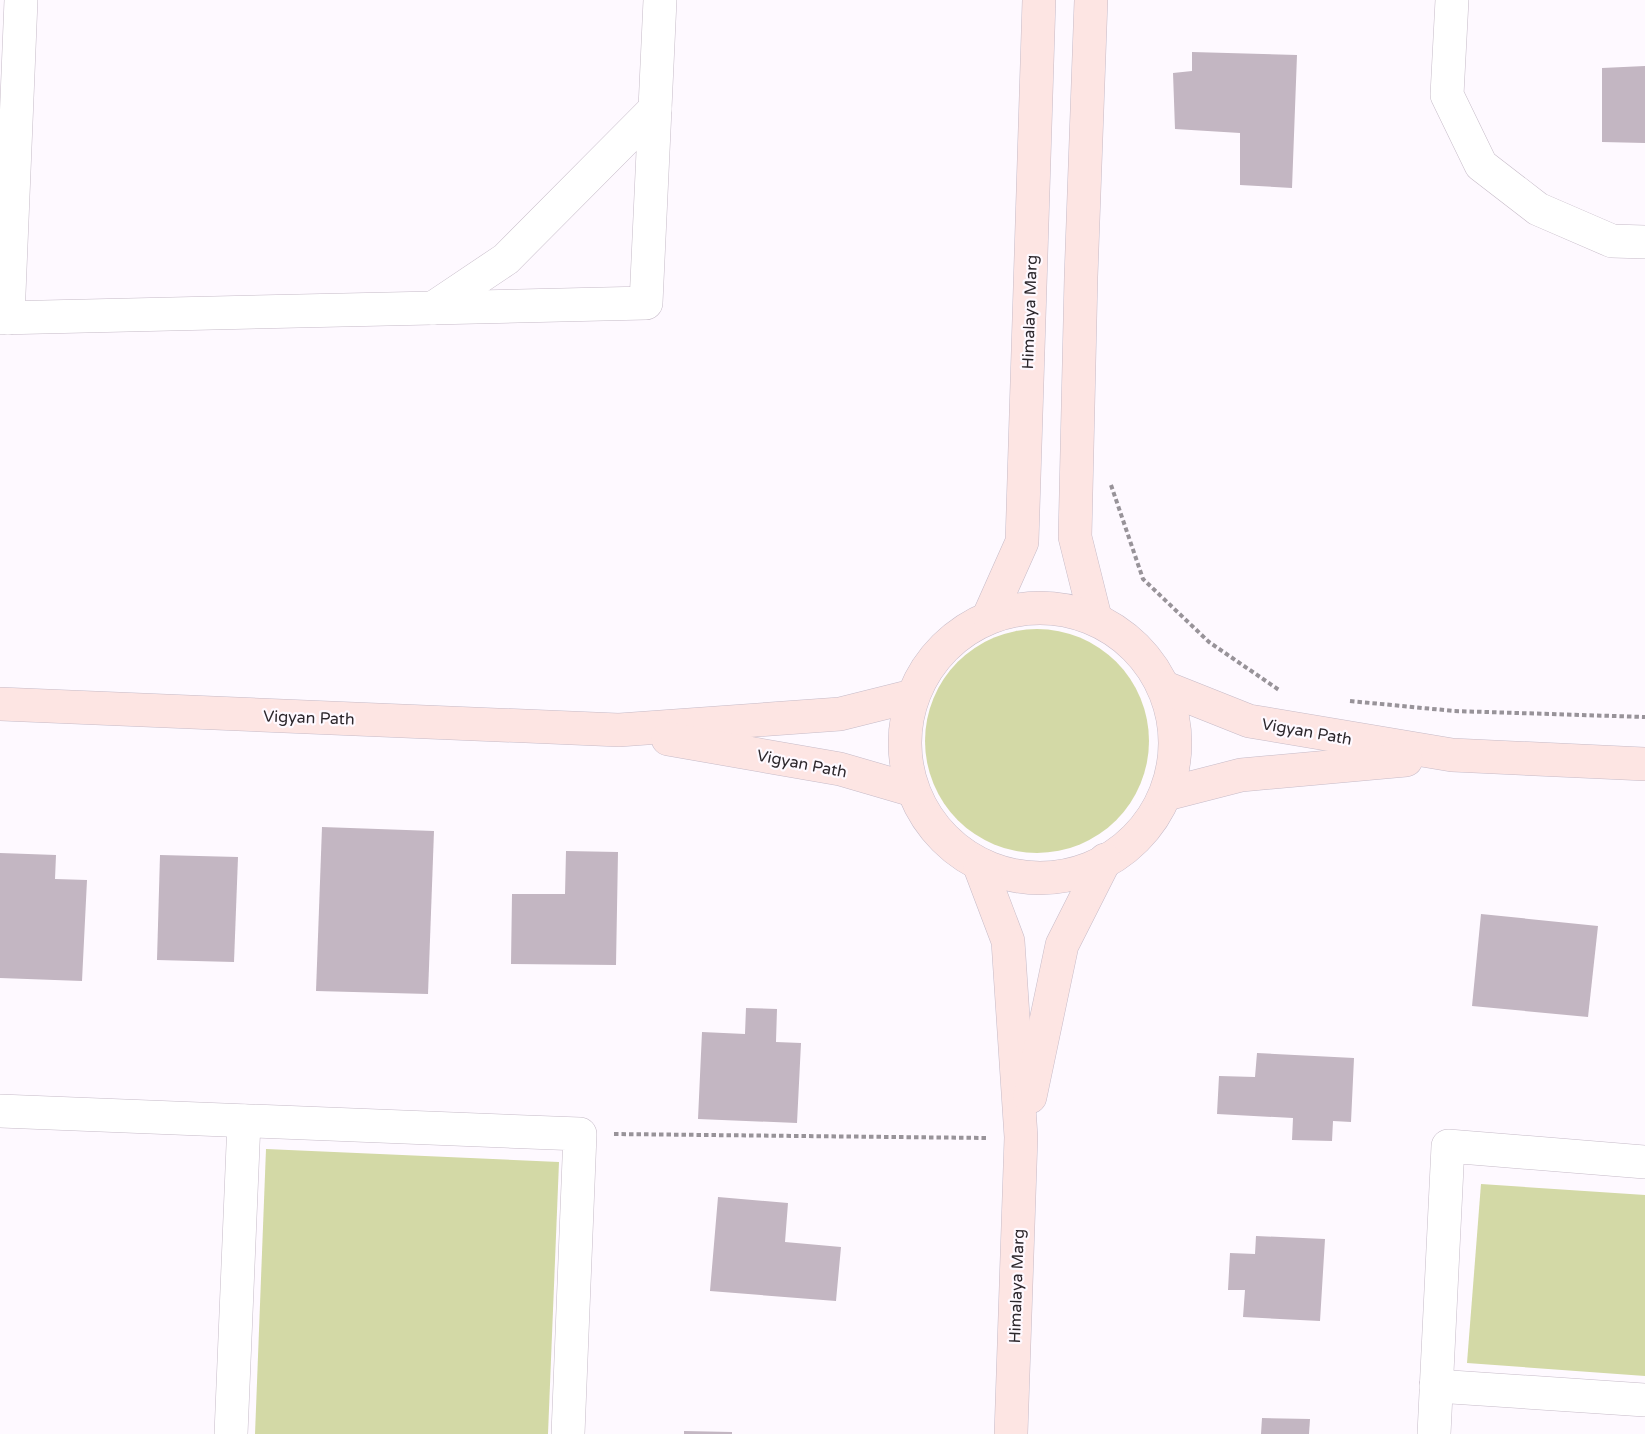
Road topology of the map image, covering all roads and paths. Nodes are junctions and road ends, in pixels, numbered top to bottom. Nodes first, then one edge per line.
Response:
1 (21, 0) edge
2 (660, 0) edge
3 (1039, 0) edge
4 (1091, 0) edge
5 (1452, 0) edge
6 (655, 109) junction
7 (1645, 242) edge
8 (433, 308) junction
9 (4, 318) edge
10 (1109, 478) dead end
11 (989, 616) junction
12 (1095, 617) junction
13 (1166, 688) junction
14 (1286, 695) dead end
15 (912, 696) junction
16 (1342, 700) dead end
17 (0, 704) edge
18 (1645, 717) edge
19 (619, 730) junction
20 (1452, 755) junction
21 (1645, 764) edge
22 (912, 790) junction
23 (1167, 794) junction
24 (1105, 860) junction
25 (980, 867) junction
26 (0, 1111) edge
27 (244, 1121) junction
28 (580, 1134) junction
29 (1021, 1137) junction
30 (1645, 1162) edge
31 (1437, 1386) junction
32 (1645, 1400) edge
33 (231, 1434) edge
34 (568, 1434) edge
35 (1011, 1434) edge
36 (1434, 1434) edge

1 - 9 street
2 - 6 street
3 - 11 main road, Himalaya Marg
4 - 12 main road
5 - 7 street
6 - 8 street
6 - 8 street
8 - 9 street
10 - 14 path
11 - 12 main road
11 - 15 main road
12 - 13 main road
13 - 20 main road, Vigyan Path
13 - 23 main road
15 - 19 main road, Vigyan Path
15 - 22 main road
16 - 18 path
17 - 19 main road, Vigyan Path
19 - 22 main road, Vigyan Path
20 - 21 main road, Vigyan Path
20 - 23 main road, Vigyan Path
22 - 25 main road
23 - 24 main road
24 - 25 main road
24 - 29 main road, Himalaya Marg
25 - 29 main road, Himalaya Marg
26 - 27 street
27 - 28 street
27 - 33 street
28 - 29 path
28 - 34 street
29 - 35 main road, Himalaya Marg
30 - 31 street
31 - 32 street
31 - 36 street

